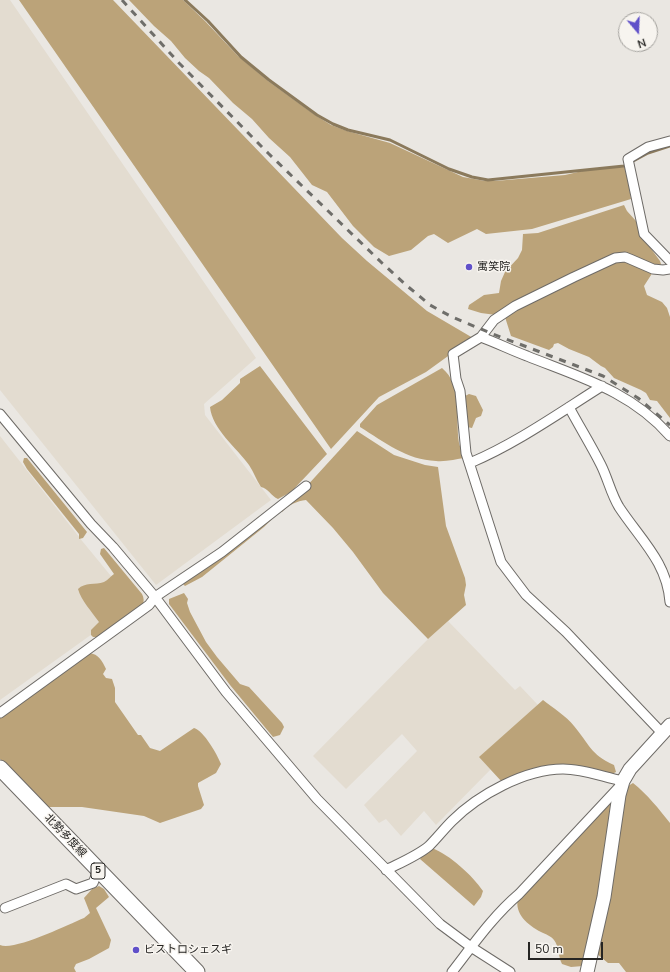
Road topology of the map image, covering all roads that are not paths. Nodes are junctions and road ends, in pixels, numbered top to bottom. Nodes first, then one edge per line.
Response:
1 (670, 140) edge
2 (670, 261) edge
3 (670, 269) edge
4 (481, 337) junction
5 (602, 386) junction
6 (569, 407) junction
7 (2, 417) edge
8 (670, 436) edge
9 (470, 464) junction
10 (306, 486) dead end
11 (155, 597) junction
12 (670, 602) edge
13 (0, 713) edge
14 (666, 729) edge
15 (0, 768) edge
16 (623, 782) junction
17 (386, 870) junction
18 (98, 871) junction
19 (5, 908) dead end
20 (471, 947) junction
21 (197, 972) edge
22 (452, 972) edge
23 (510, 972) edge
24 (587, 972) edge

1 - 2 street
3 - 4 street
4 - 5 street
4 - 9 street
5 - 6 street
5 - 8 street
6 - 9 street
6 - 12 street
7 - 11 street
9 - 14 street
10 - 11 street
11 - 13 street
11 - 17 street
14 - 16 main road
15 - 18 main road, 北勢多度線 / 5
16 - 17 street
16 - 20 street
16 - 24 main road
17 - 20 street
18 - 19 street
18 - 21 main road, 北勢多度線 / 5
20 - 22 street
20 - 23 street

